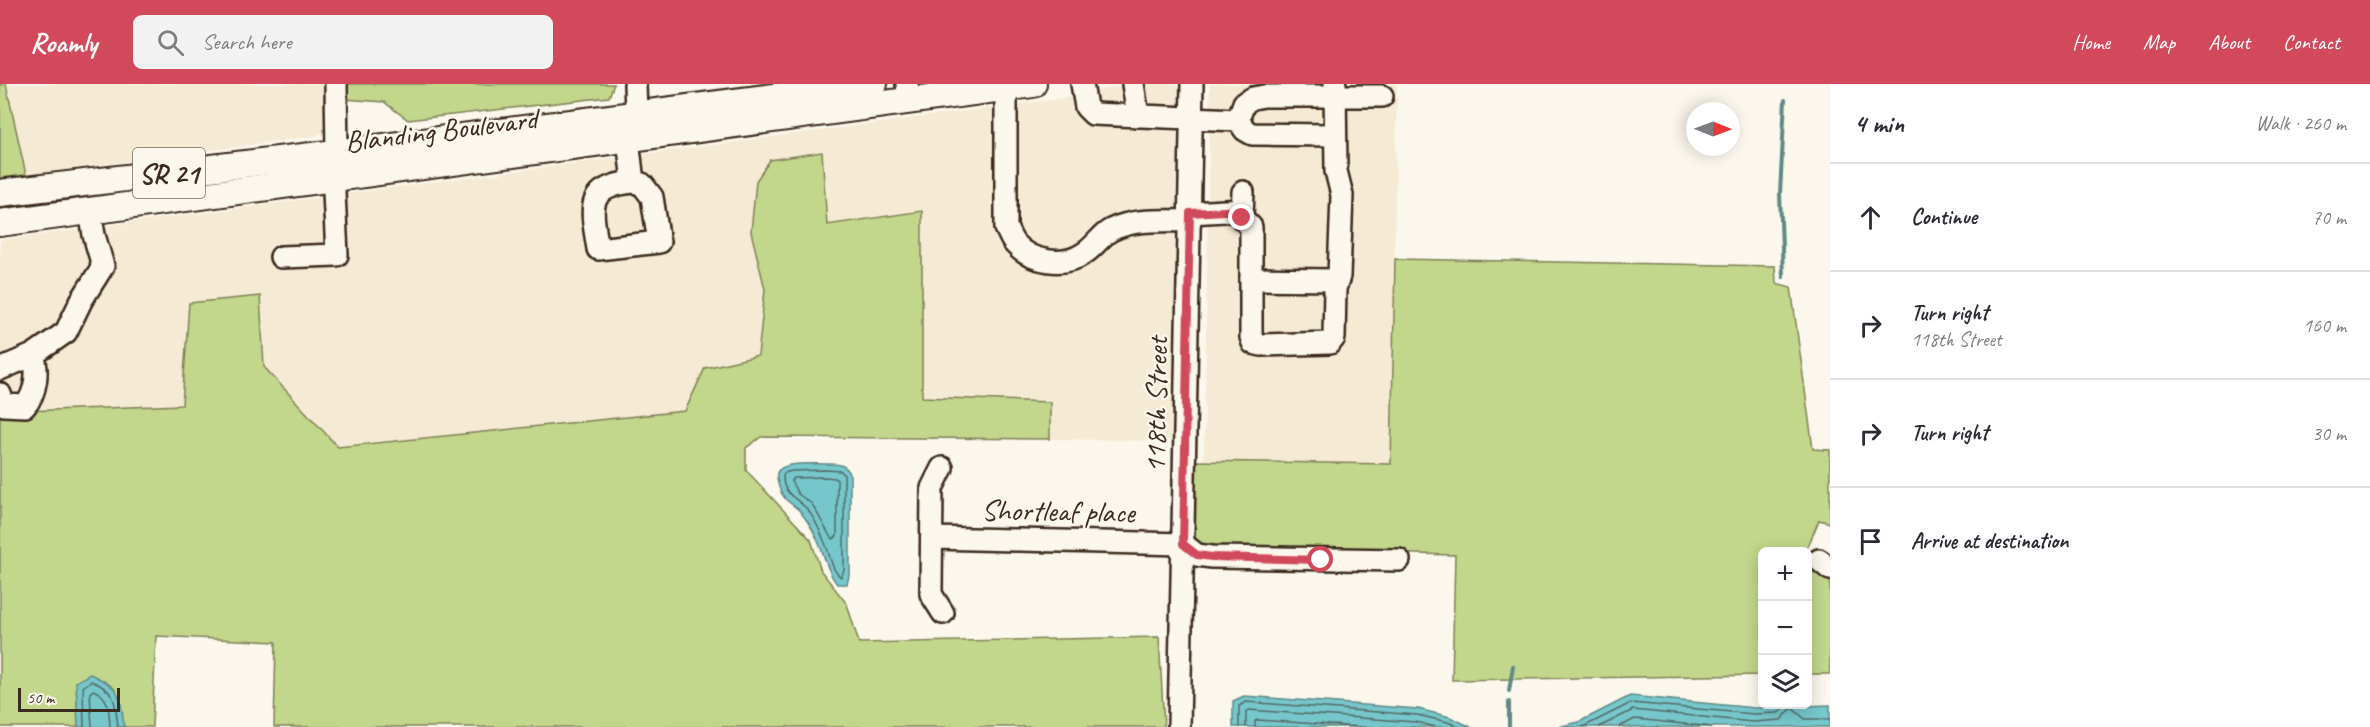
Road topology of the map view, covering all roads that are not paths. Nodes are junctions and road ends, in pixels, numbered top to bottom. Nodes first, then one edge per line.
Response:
1 (336, 84) edge
2 (635, 84) edge
3 (874, 84) edge
4 (1033, 84) edge
5 (1082, 84) edge
6 (1133, 84) edge
7 (1192, 84) edge
8 (1006, 89) junction
9 (1335, 90) edge
10 (909, 93) edge
11 (1382, 96) dead end
12 (692, 107) junction
13 (636, 113) junction
14 (1137, 116) junction
15 (1191, 118) junction
16 (1238, 120) junction
17 (1335, 135) junction
18 (628, 139) junction
19 (571, 147) junction
20 (336, 165) junction
21 (633, 182) dead end
22 (48, 187) junction
23 (0, 193) edge
24 (90, 211) junction
25 (52, 216) junction
26 (1190, 217) junction
27 (0, 223) edge
28 (281, 256) dead end
29 (1251, 279) junction
30 (1338, 280) junction
31 (33, 355) junction
32 (0, 369) edge
33 (0, 394) edge
34 (942, 468) dead end
35 (932, 538) junction
36 (1183, 544) junction
37 (1399, 560) dead end
38 (943, 613) dead end
39 (1179, 727) edge

1 - 20 street
2 - 13 street
3 - 12 main road, Blanding Boulevard / SR 21
4 - 8 main road, Blanding Boulevard / SR 21
5 - 14 street
6 - 14 street
7 - 15 street, 118th Street
8 - 10 main road, Blanding Boulevard / SR 21
8 - 26 street
9 - 11 street
9 - 16 street
9 - 17 street
10 - 18 main road, Blanding Boulevard / SR 21
12 - 13 main road, Blanding Boulevard / SR 21
12 - 18 main road
13 - 19 main road
13 - 20 main road, Blanding Boulevard / SR 21
14 - 15 street
15 - 16 street
15 - 26 street, 118th Street
16 - 17 street
17 - 30 street
18 - 19 main road, Blanding Boulevard / SR 21
18 - 21 street
19 - 20 main road, Blanding Boulevard / SR 21
20 - 22 main road, Blanding Boulevard / SR 21
20 - 24 main road, Blanding Boulevard / SR 21
20 - 28 street
22 - 23 main road, Blanding Boulevard / SR 21
22 - 25 main road
24 - 25 main road, Blanding Boulevard / SR 21
24 - 31 street
25 - 27 main road, Blanding Boulevard / SR 21
26 - 29 street
26 - 36 street, 118th Street
29 - 30 street
29 - 30 street
31 - 32 street
31 - 33 street
34 - 35 street
35 - 36 street, Shortleaf place
35 - 38 street
36 - 37 street
36 - 39 street, 118th Street

